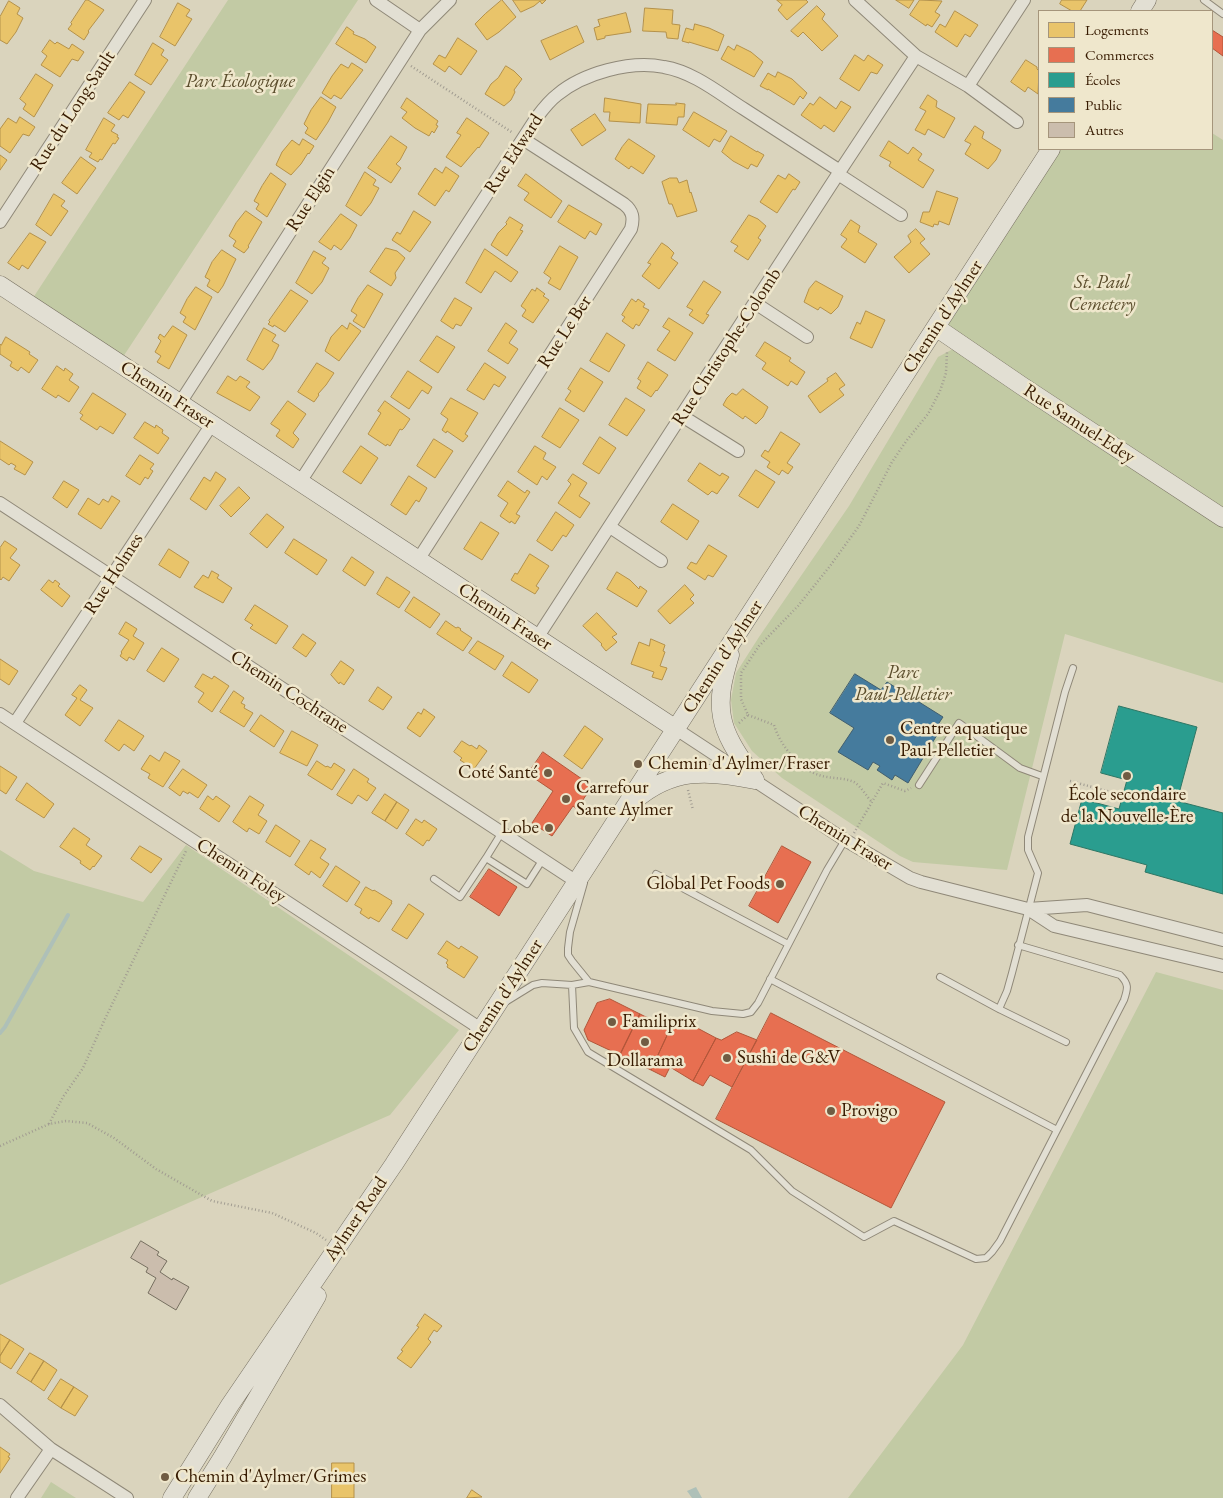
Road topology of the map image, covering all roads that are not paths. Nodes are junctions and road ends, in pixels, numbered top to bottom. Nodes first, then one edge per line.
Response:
1 (145, 0) edge
2 (376, 0) edge
3 (450, 0) edge
4 (855, 0) edge
5 (1024, 0) edge
6 (1204, 0) edge
7 (1223, 14) edge
8 (420, 30) junction
9 (916, 56) junction
10 (968, 86) junction
11 (1017, 122) dead end
12 (523, 139) junction
13 (1050, 150) edge
14 (839, 173) junction
15 (901, 215) dead end
16 (0, 222) edge
17 (0, 285) edge
18 (755, 303) junction
19 (937, 328) junction
20 (806, 337) dead end
21 (180, 403) junction
22 (682, 416) junction
23 (212, 424) junction
24 (738, 451) dead end
25 (300, 482) junction
26 (0, 503) edge
27 (1223, 518) edge
28 (610, 527) junction
29 (418, 560) junction
30 (661, 561) dead end
31 (112, 577) junction
32 (537, 638) junction
33 (735, 638) junction
34 (1073, 668) dead end
35 (0, 714) edge
36 (15, 723) junction
37 (676, 729) junction
38 (1042, 776) junction
39 (755, 780) junction
40 (919, 784) road end
41 (623, 812) junction
42 (502, 832) junction
43 (847, 841) junction
44 (486, 858) junction
45 (543, 859) junction
46 (589, 863) junction
47 (656, 874) dead end
48 (434, 879) dead end
49 (577, 882) junction
50 (1028, 910) junction
51 (1223, 940) edge
52 (788, 944) junction
53 (1018, 945) junction
54 (1223, 966) edge
55 (940, 977) dead end
56 (770, 980) junction
57 (589, 982) junction
58 (572, 985) junction
59 (998, 1009) junction
60 (492, 1013) junction
61 (481, 1029) junction
62 (1066, 1042) dead end
63 (1057, 1130) junction
64 (394, 1164) junction
65 (0, 1404) edge
66 (51, 1448) junction
67 (17, 1498) edge
68 (127, 1498) edge
69 (172, 1498) edge
70 (197, 1498) edge

1 - 16 street, Rue du Long-Sault
2 - 8 street
3 - 8 street, Rue Elgin
4 - 9 street
5 - 10 street
6 - 7 lane
8 - 21 street, Rue Elgin
9 - 10 street
9 - 14 street, Rue Christophe-Colomb
10 - 11 street
12 - 14 street, Rue Edward
12 - 25 street, Rue Edward
12 - 29 street, Rue Le Ber
13 - 19 main road, Chemin d'Aylmer
14 - 15 street, Rue Edward
14 - 18 street, Rue Christophe-Colomb
17 - 21 main road, Chemin Fraser
18 - 20 street
18 - 22 street, Rue Christophe-Colomb
19 - 27 main road, Rue Samuel-Edey
19 - 33 main road, Chemin d'Aylmer
21 - 23 main road, Chemin Fraser
22 - 24 street
22 - 28 street, Rue Christophe-Colomb
23 - 25 main road, Chemin Fraser
23 - 31 street, Rue Holmes
25 - 29 main road, Chemin Fraser
26 - 31 street, Chemin Cochrane
28 - 30 street
28 - 32 street, Rue Christophe-Colomb
29 - 32 main road, Chemin Fraser
31 - 36 street, Rue Holmes
31 - 42 street, Chemin Cochrane
32 - 37 main road, Chemin Fraser
33 - 37 main road, Chemin d'Aylmer
33 - 39 main road
34 - 38 lane
35 - 36 street, Chemin Foley
36 - 61 street, Chemin Foley
37 - 39 street, Chemin Fraser
37 - 41 main road, Chemin d'Aylmer
38 - 40 lane
38 - 50 lane
39 - 41 main road
39 - 43 street, Chemin Fraser
41 - 46 main road, Chemin d'Aylmer
42 - 44 lane
42 - 45 street, Chemin Cochrane
43 - 50 street, Chemin Fraser
43 - 52 lane
44 - 45 lane
44 - 48 lane
45 - 49 street, Chemin Cochrane
46 - 49 main road, Chemin d'Aylmer
46 - 57 lane
47 - 52 lane
49 - 60 main road, Chemin d'Aylmer
50 - 51 street, Chemin Fraser
50 - 53 lane
50 - 54 street, Chemin Fraser
52 - 56 lane
53 - 59 lane
53 - 63 lane
55 - 59 lane
56 - 57 lane
56 - 63 lane
57 - 58 lane
58 - 60 lane
58 - 63 lane
59 - 62 lane
60 - 61 main road, Chemin d'Aylmer
61 - 64 main road, Chemin d'Aylmer
64 - 69 main road, Aylmer Road
64 - 70 main road, Aylmer Road
65 - 66 street
66 - 67 street
66 - 68 street

